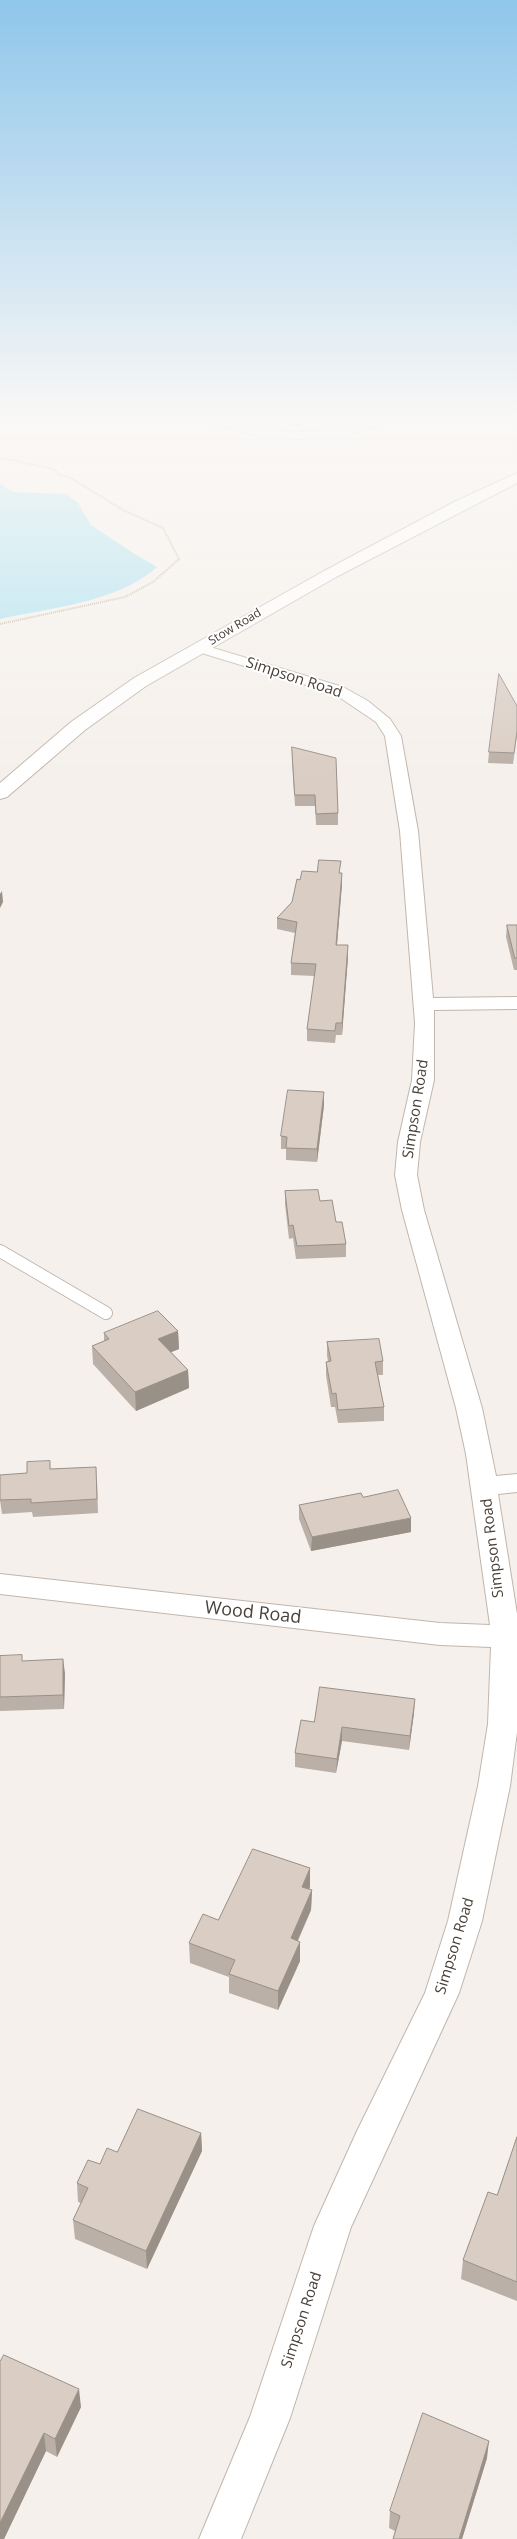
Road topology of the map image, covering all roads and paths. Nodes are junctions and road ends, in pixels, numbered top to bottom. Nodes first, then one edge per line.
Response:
1 (169, 539) edge
2 (394, 539) edge
3 (0, 624) edge
4 (200, 648) junction
5 (1, 791) edge
6 (517, 1003) edge
7 (424, 1004) junction
8 (0, 1251) edge
9 (106, 1313) dead end
10 (517, 1483) edge
11 (485, 1486) junction
12 (0, 1584) edge
13 (506, 1636) junction
14 (220, 2539) edge

1 - 3 path
2 - 4 street, Stow Road
4 - 5 street, Stow Road
4 - 7 street, Simpson Road
6 - 7 street
7 - 11 street, Simpson Road
8 - 9 lane
10 - 11 street
11 - 13 street, Simpson Road
12 - 13 street, Wood Road
13 - 14 street, Simpson Road

